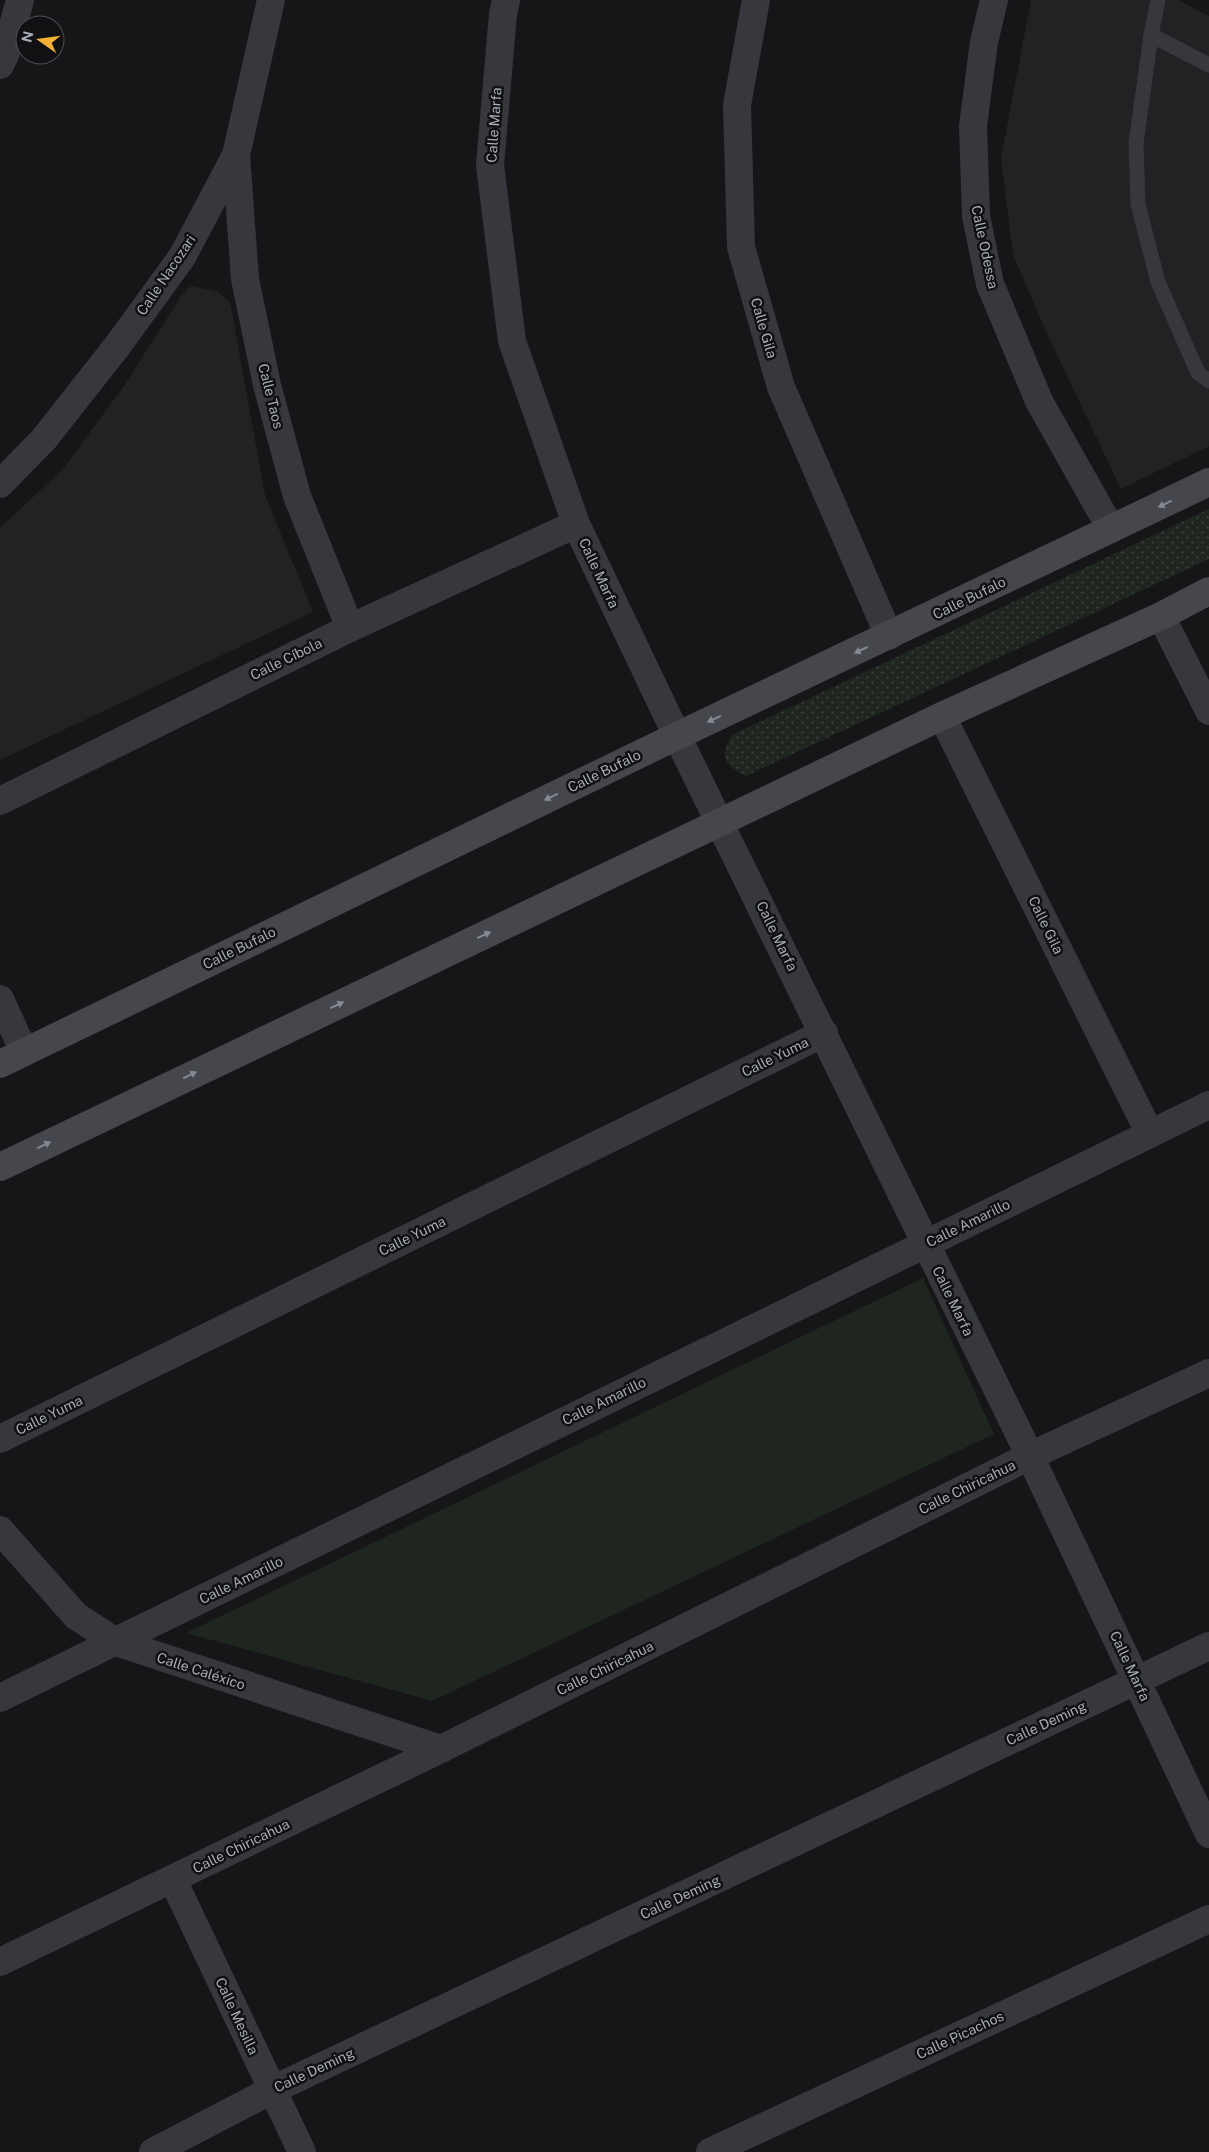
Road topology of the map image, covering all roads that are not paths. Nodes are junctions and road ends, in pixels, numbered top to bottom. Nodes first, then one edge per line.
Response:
1 (20, 0) edge
2 (270, 0) edge
3 (506, 0) edge
4 (756, 0) edge
5 (994, 0) edge
6 (1158, 0) edge
7 (1151, 35) junction
8 (0, 65) edge
9 (1209, 66) edge
10 (236, 155) junction
11 (1209, 381) edge
12 (1209, 482) edge
13 (0, 484) edge
14 (576, 524) junction
15 (1111, 529) junction
16 (1209, 591) edge
17 (1161, 616) junction
18 (350, 628) junction
19 (889, 636) junction
20 (1209, 711) edge
21 (942, 716) junction
22 (677, 736) junction
23 (0, 801) edge
24 (721, 822) junction
25 (0, 999) edge
26 (824, 1033) junction
27 (24, 1052) junction
28 (0, 1064) edge
29 (1209, 1105) edge
30 (1150, 1134) junction
31 (0, 1167) edge
32 (925, 1244) junction
33 (1209, 1373) edge
34 (0, 1439) edge
35 (1030, 1456) junction
36 (0, 1530) edge
37 (116, 1642) junction
38 (1209, 1646) edge
39 (1137, 1680) junction
40 (0, 1698) edge
41 (441, 1749) junction
42 (1209, 1834) edge
43 (173, 1880) junction
44 (1209, 1918) edge
45 (0, 1962) edge
46 (272, 2090) junction
47 (153, 2152) edge
48 (302, 2152) edge
49 (710, 2152) edge

1 - 8 street
2 - 10 street, Calle Nacozari
3 - 14 street, Calle Marfa
4 - 19 street, Calle Gila
5 - 15 street, Calle Odessa
6 - 7 lane
7 - 9 lane
7 - 11 lane
10 - 13 street, Calle Nacozari
10 - 18 street, Calle Taos
12 -> 15 main road, Calle Bufalo
14 - 18 street, Calle Cíbola
14 - 22 street, Calle Marfa
15 - 19 main road, Calle Bufalo
16 - 17 main road
17 - 20 street
17 - 21 main road
18 - 23 street, Calle Cíbola
19 -> 22 main road, Calle Bufalo
21 - 24 main road
21 - 30 street, Calle Gila
22 - 24 street, Calle Marfa
22 -> 27 main road, Calle Bufalo
24 - 26 street, Calle Marfa
31 -> 24 main road
25 - 27 street
26 - 32 street, Calle Marfa
26 - 34 street, Calle Yuma
27 - 28 main road, Calle Bufalo
29 - 30 street, Calle Amarillo
30 - 32 street, Calle Amarillo
32 - 35 street, Calle Marfa
32 - 37 street, Calle Amarillo
33 - 35 street, Calle Chiricahua
35 - 39 street, Calle Marfa
35 - 41 street, Calle Chiricahua
36 - 37 street, Calle Caléxico
37 - 40 street, Calle Amarillo
37 - 41 street, Calle Caléxico
38 - 39 street, Calle Deming
39 - 42 street, Calle Marfa
39 - 46 street, Calle Deming
41 - 43 street, Calle Chiricahua
43 - 45 street, Calle Chiricahua
43 - 46 street, Calle Mesilla
44 - 49 street, Calle Picachos
46 - 47 street, Calle Deming
46 - 48 street, Calle Mesilla

